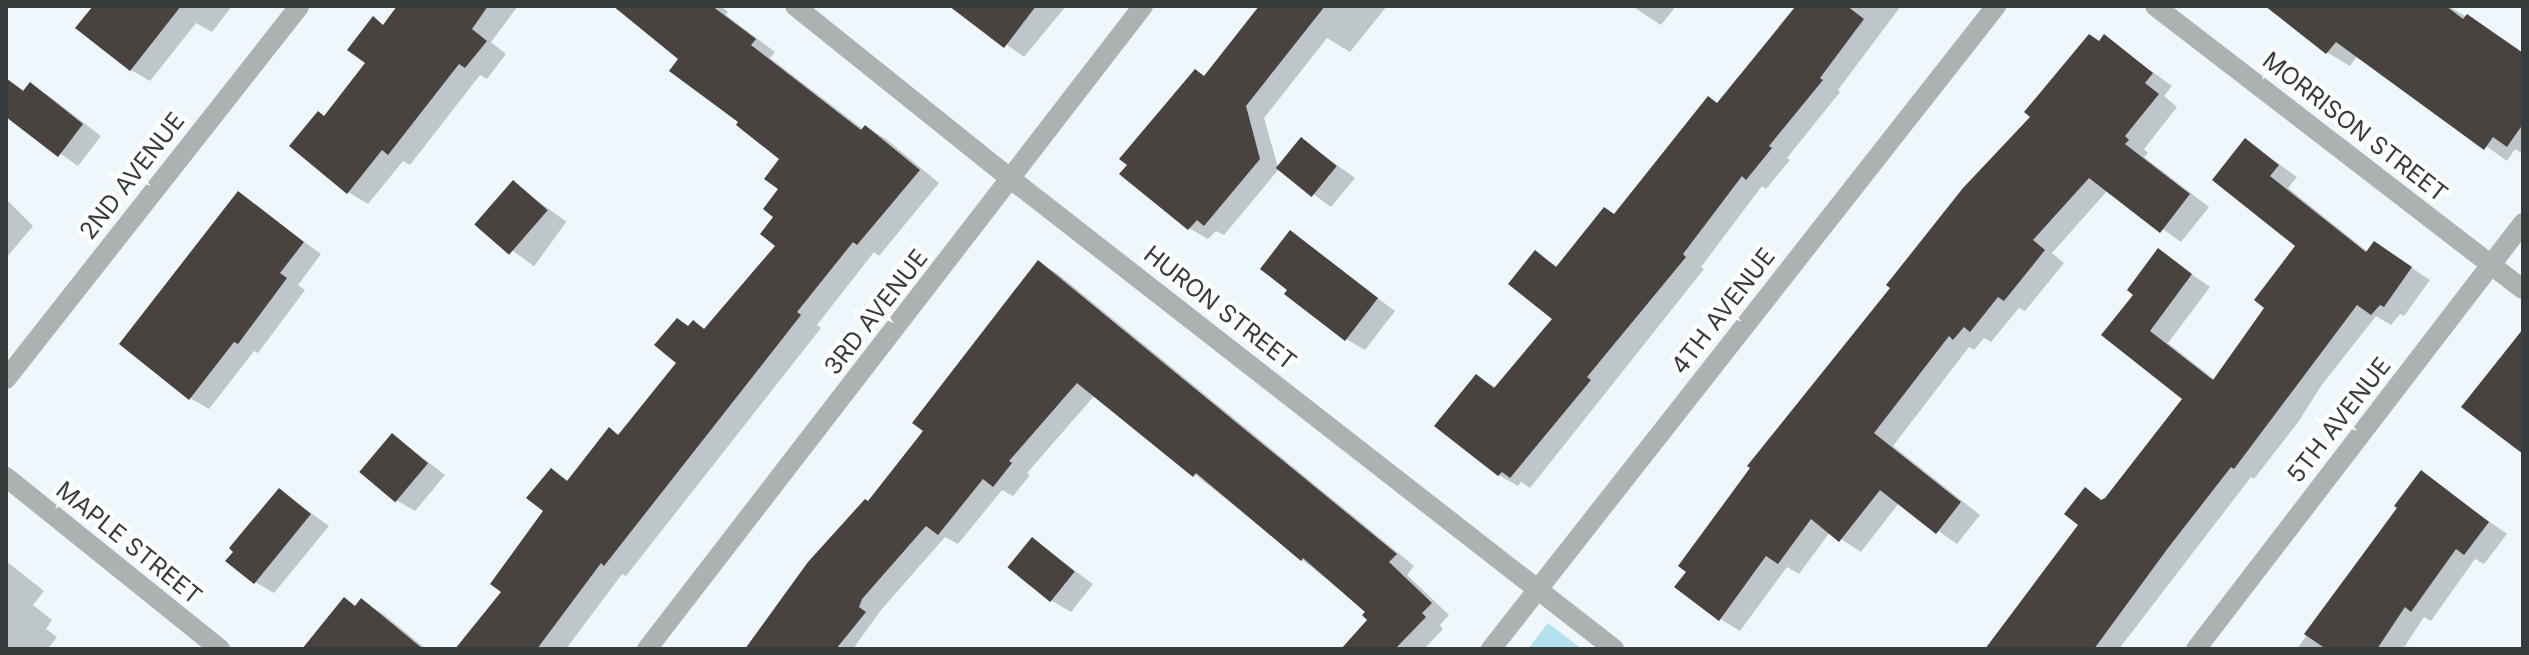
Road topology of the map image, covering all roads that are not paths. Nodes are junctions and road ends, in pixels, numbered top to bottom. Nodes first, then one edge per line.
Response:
1 (299, 6) edge
2 (795, 6) edge
3 (1143, 6) edge
4 (1996, 6) edge
5 (2155, 6) edge
6 (1011, 179) junction
7 (2523, 223) edge
8 (2490, 264) junction
9 (2523, 289) edge
10 (6, 379) edge
11 (6, 477) edge
12 (1538, 588) junction
13 (220, 649) edge
14 (647, 649) edge
15 (1491, 649) edge
16 (1614, 649) edge
17 (2196, 649) edge

1 - 10 street, 2ND AVENUE
2 - 6 street, HURON STREET
3 - 6 street, 3RD AVENUE
4 - 12 street, 4TH AVENUE
5 - 8 street, MORRISON STREET
6 - 12 street, HURON STREET
6 - 14 street, 3RD AVENUE
7 - 8 street, 5TH AVENUE
8 - 9 street, MORRISON STREET
8 - 17 street, 5TH AVENUE
11 - 13 street, MAPLE STREET
12 - 15 street, 4TH AVENUE
12 - 16 street, HURON STREET

